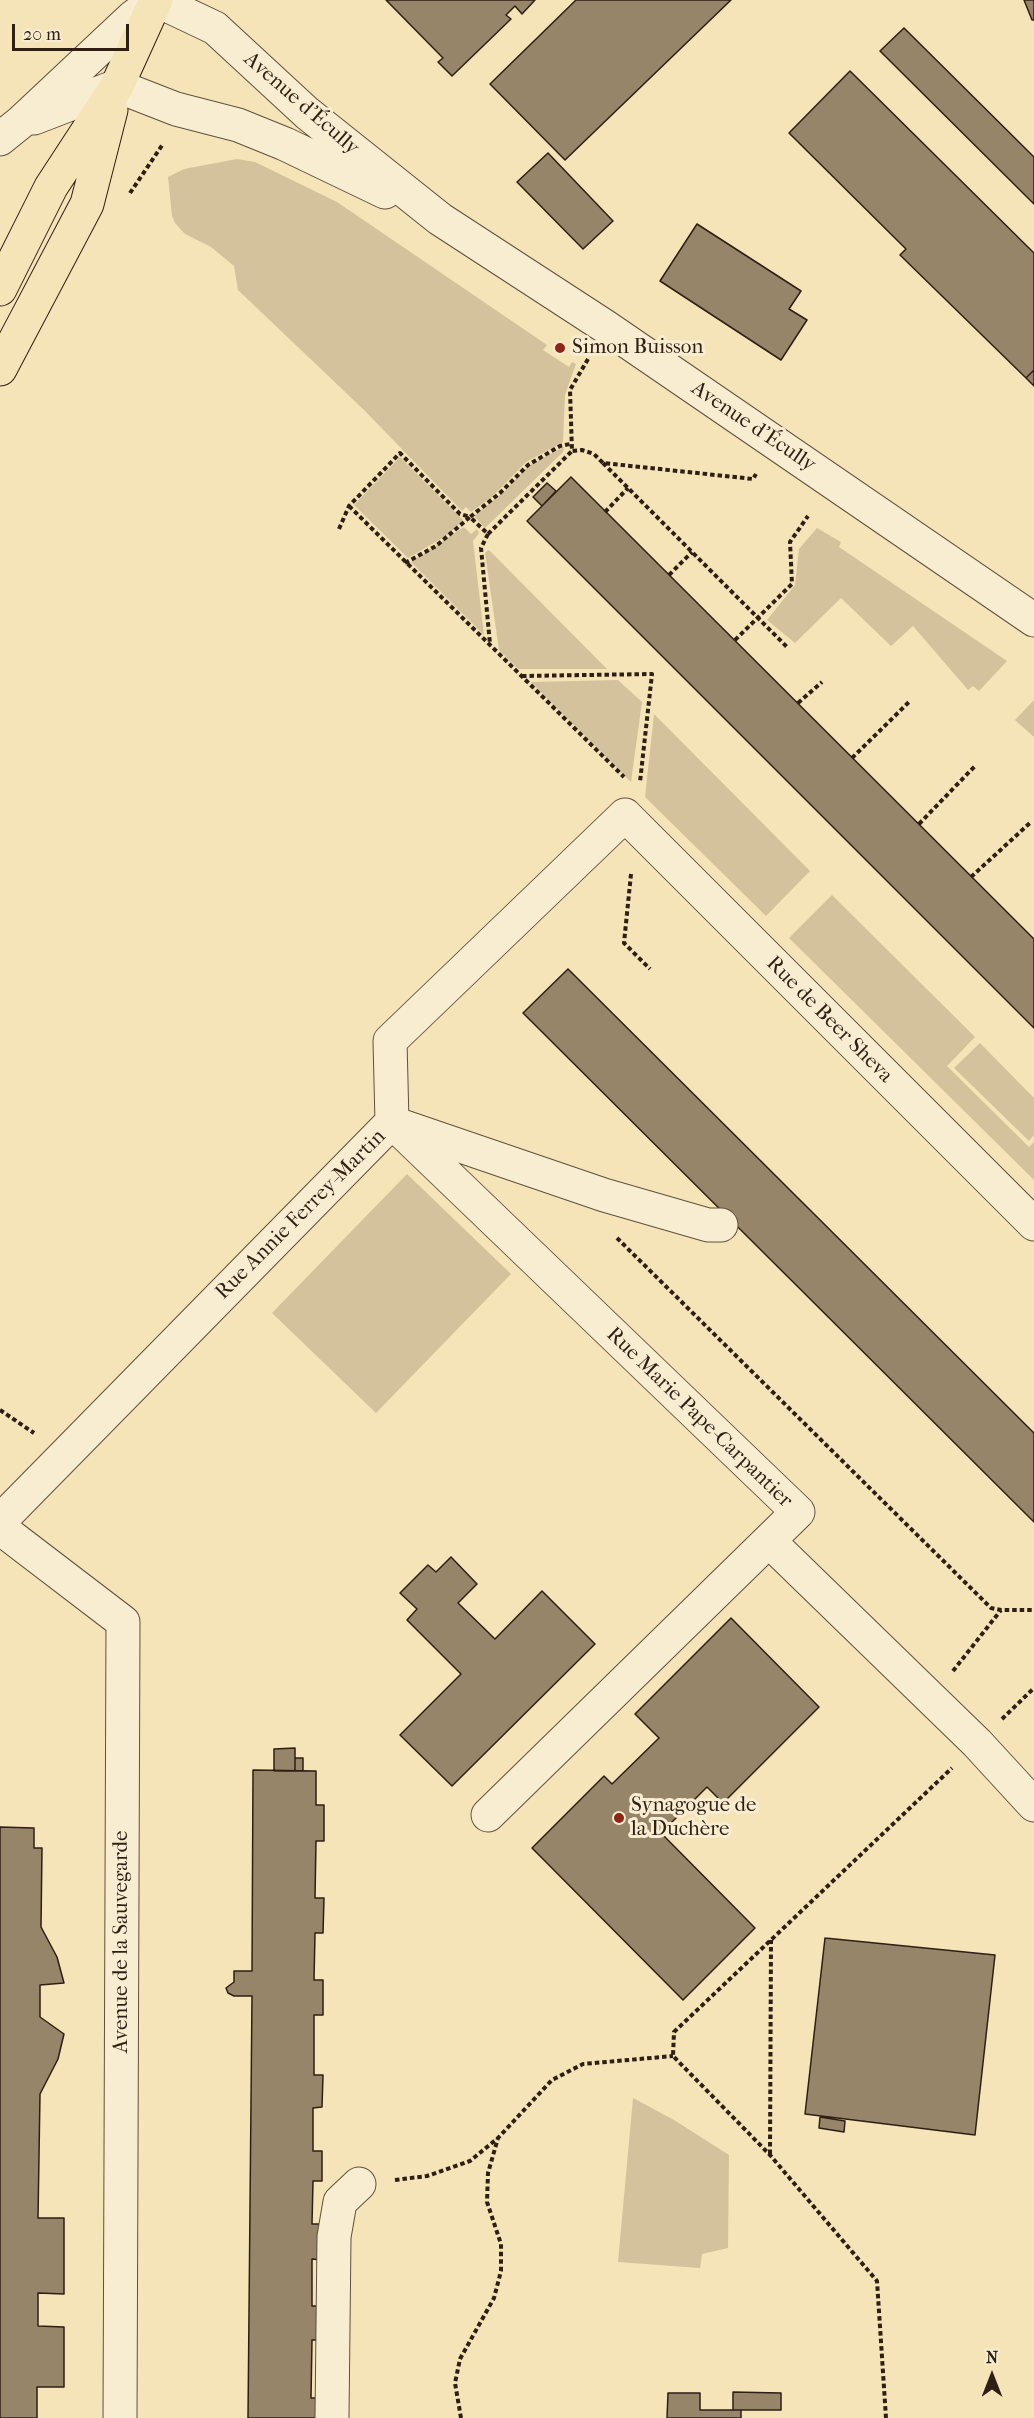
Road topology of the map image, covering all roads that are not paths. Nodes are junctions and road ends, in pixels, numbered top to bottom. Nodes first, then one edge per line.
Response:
1 (156, 0) edge
2 (117, 86) junction
3 (10, 131) edge
4 (440, 219) junction
5 (0, 289) edge
6 (0, 369) edge
7 (1034, 620) edge
8 (628, 800) joint
9 (392, 1122) junction
10 (721, 1224) dead end
11 (1034, 1224) edge
12 (0, 1521) edge
13 (0, 1528) edge
14 (769, 1541) junction
15 (1034, 1805) edge
16 (488, 1815) dead end
17 (359, 2184) road end
18 (120, 2418) edge
19 (332, 2418) edge

1 - 2 main road
1 - 3 street
1 - 4 street, Avenue d'Écully
2 - 3 street
2 - 4 street, Avenue d'Écully
2 - 5 main road
2 - 6 main road
4 - 7 street, Avenue d'Écully
8 - 9 street, Rue Annie Ferrey-Martin
8 - 11 street, Rue de Beer Sheva
9 - 10 street
9 - 12 street, Rue Annie Ferrey-Martin
9 - 14 street, Rue Marie Pape-Carpantier
13 - 18 street, Avenue de la Sauvegarde
14 - 15 street
14 - 16 street, Rue Marie Pape-Carpantier
17 - 19 street

